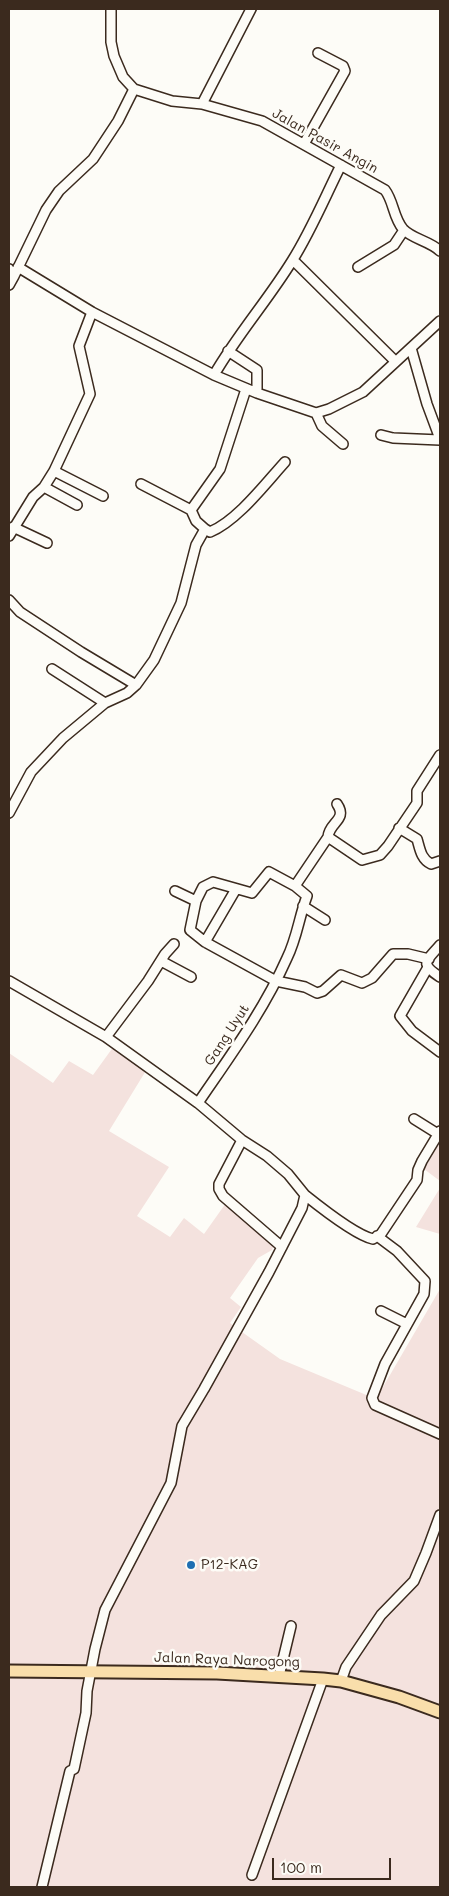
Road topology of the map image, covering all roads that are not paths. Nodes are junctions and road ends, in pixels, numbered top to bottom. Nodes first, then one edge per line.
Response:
1 (111, 9) edge
2 (251, 9) edge
3 (318, 53) dead end
4 (134, 89) junction
5 (202, 104) junction
6 (304, 144) junction
7 (341, 165) junction
8 (404, 230) junction
9 (440, 251) edge
10 (293, 260) junction
11 (358, 267) dead end
12 (12, 272) edge
13 (9, 285) edge
14 (92, 312) junction
15 (440, 321) edge
16 (411, 348) junction
17 (228, 351) junction
18 (395, 361) junction
19 (214, 375) junction
20 (246, 389) junction
21 (257, 393) junction
22 (316, 413) junction
23 (381, 435) dead end
24 (440, 439) edge
25 (343, 444) dead end
26 (285, 462) dead end
27 (54, 471) junction
28 (141, 484) dead end
29 (44, 488) junction
30 (102, 496) dead end
31 (77, 505) dead end
32 (191, 510) junction
33 (13, 527) junction
34 (204, 529) junction
35 (9, 536) edge
36 (47, 543) dead end
37 (9, 600) edge
38 (52, 669) dead end
39 (136, 685) junction
40 (105, 703) junction
41 (440, 755) edge
42 (338, 804) dead end
43 (9, 813) edge
44 (399, 828) junction
45 (328, 837) junction
46 (440, 861) edge
47 (295, 886) junction
48 (236, 889) junction
49 (175, 891) dead end
50 (196, 901) junction
51 (303, 906) junction
52 (325, 920) dead end
53 (205, 942) junction
54 (174, 944) dead end
55 (440, 945) edge
56 (429, 958) junction
57 (161, 961) junction
58 (427, 969) junction
59 (192, 976) dead end
60 (440, 978) edge
61 (276, 980) junction
62 (9, 981) edge
63 (106, 1037) junction
64 (440, 1052) edge
65 (198, 1103) junction
66 (414, 1120) dead end
67 (439, 1132) edge
68 (242, 1140) junction
69 (305, 1195) junction
70 (377, 1236) junction
71 (282, 1247) junction
72 (381, 1311) dead end
73 (407, 1324) junction
74 (440, 1434) edge
75 (440, 1515) edge
76 (291, 1626) dead end
77 (9, 1671) edge
78 (91, 1672) junction
79 (278, 1676) junction
80 (323, 1679) junction
81 (341, 1682) junction
82 (440, 1712) edge
83 (252, 1875) dead end
84 (42, 1887) edge

1 - 4 street
2 - 5 street
3 - 6 street
4 - 5 street, Jalan Pasir Angin
4 - 12 street
5 - 6 street, Jalan Pasir Angin
6 - 7 street, Jalan Pasir Angin
7 - 8 street, Jalan Pasir Angin
7 - 10 street
8 - 9 street
8 - 11 street
10 - 17 street
10 - 18 street
12 - 13 street
12 - 14 street
14 - 19 street
14 - 27 street
15 - 16 street
16 - 18 street
16 - 24 street
17 - 19 street
17 - 21 street
18 - 22 street
19 - 20 street
20 - 21 street
20 - 32 street
21 - 22 street
22 - 25 street
23 - 24 street
26 - 34 street
27 - 29 street
27 - 30 street
28 - 32 street
29 - 31 street
29 - 33 street
32 - 34 street
33 - 35 street
33 - 36 street
34 - 39 street
37 - 39 street
38 - 40 street
39 - 40 street
40 - 43 street
41 - 44 street
42 - 45 street
44 - 45 street
44 - 46 street
45 - 47 street
47 - 48 street
47 - 51 street
48 - 50 street
48 - 53 street
49 - 50 street
50 - 53 street
51 - 52 street
51 - 61 street, Gang Uyut
53 - 61 street
54 - 57 street
55 - 56 street
56 - 58 street
56 - 61 street
57 - 59 street
57 - 63 street
58 - 60 street
58 - 64 street
61 - 65 street, Gang Uyut
62 - 63 street
63 - 65 street
65 - 68 street
66 - 67 street
67 - 70 street
68 - 69 street
68 - 71 street
69 - 70 street
69 - 71 street
70 - 73 street
71 - 78 street
72 - 73 street
73 - 74 street
75 - 81 street
76 - 79 street
77 - 78 main road, Jalan Raya Narogong
78 - 79 main road, Jalan Raya Narogong
78 - 84 street
79 - 80 main road, Jalan Raya Narogong
80 - 81 main road, Jalan Raya Narogong
80 - 83 street
81 - 82 main road, Jalan Raya Narogong

